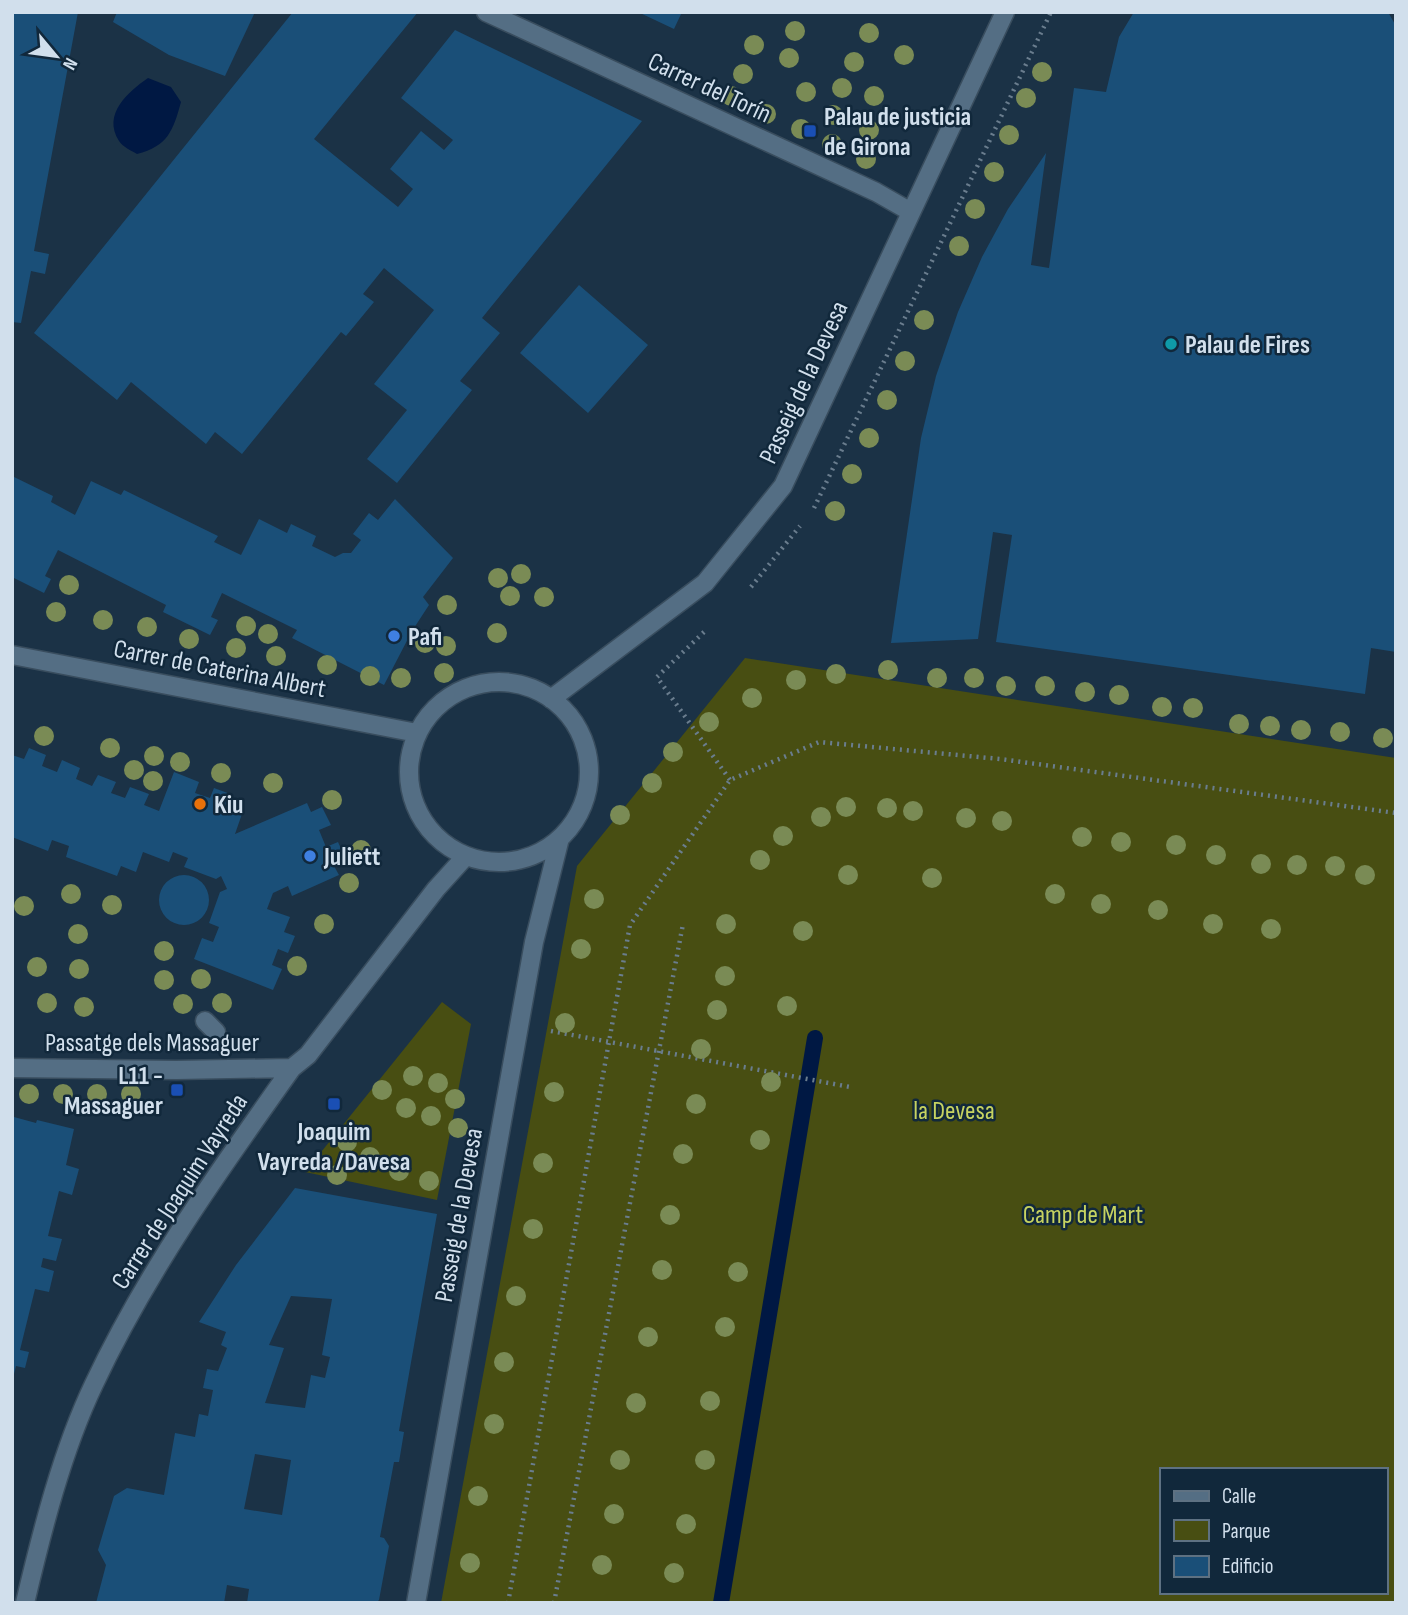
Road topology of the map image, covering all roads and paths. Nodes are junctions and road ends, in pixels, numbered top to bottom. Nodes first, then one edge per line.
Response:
1 (486, 12) edge
2 (1005, 12) edge
3 (911, 212) junction
4 (12, 655) edge
5 (551, 699) junction
6 (417, 733) junction
7 (1396, 813) edge
8 (560, 838) junction
9 (465, 857) junction
10 (684, 924) dead end
11 (519, 1025) junction
12 (609, 1042) junction
13 (660, 1051) junction
14 (12, 1068) edge
15 (292, 1068) junction
16 (850, 1087) dead end
17 (25, 1603) edge
18 (415, 1603) edge
19 (508, 1603) edge
20 (554, 1603) edge

1 - 3 street, Carrer del Torín
2 - 3 street, Passeig de la Devesa
3 - 5 street, Passeig de la Devesa
4 - 6 street, Carrer de Caterina Albert
5 - 6 street
5 - 8 street
6 - 9 street
7 - 12 path
8 - 9 street
8 - 11 street, Passeig de la Devesa
9 - 15 street, Carrer de Joaquim Vayreda
10 - 13 path
11 - 12 path
11 - 18 street, Passeig de la Devesa
12 - 13 path
12 - 19 path
13 - 16 path
13 - 20 path
14 - 15 street, Passatge dels Massaguer
15 - 17 street, Carrer de Joaquim Vayreda

